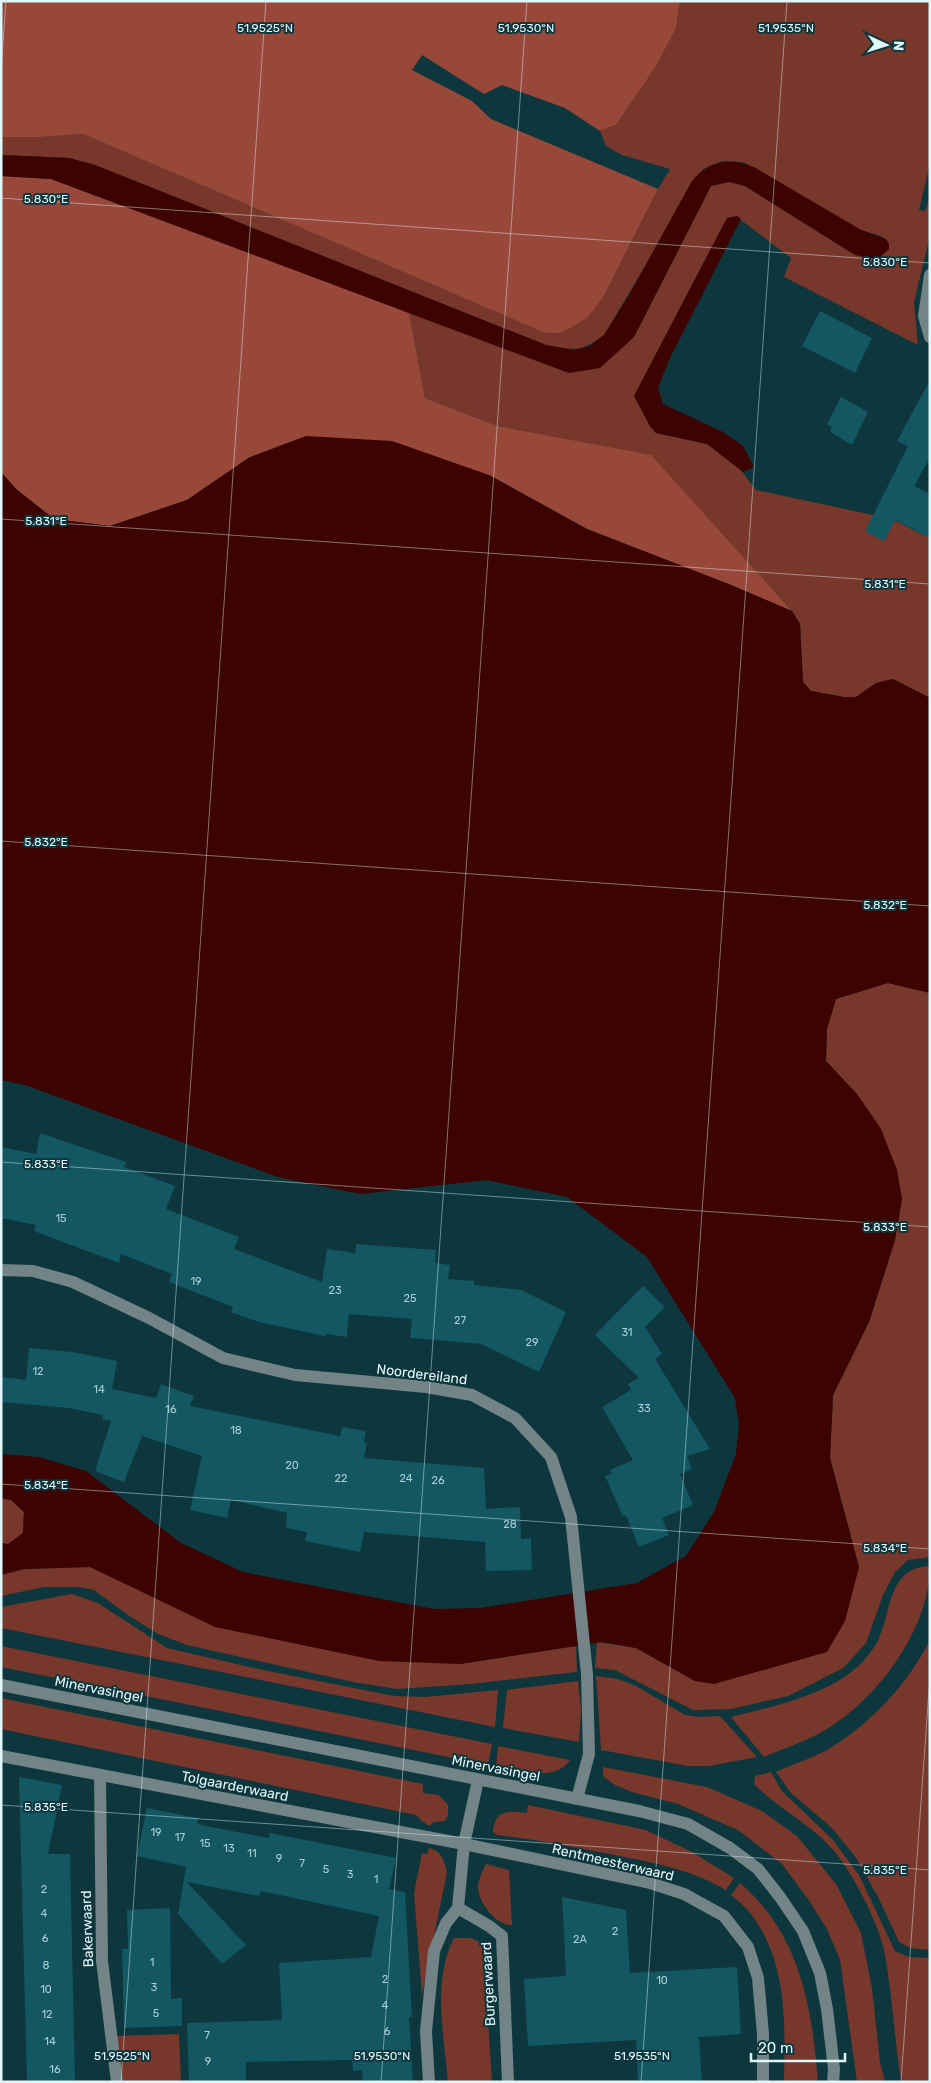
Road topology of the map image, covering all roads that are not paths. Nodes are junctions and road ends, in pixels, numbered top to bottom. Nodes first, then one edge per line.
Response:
1 (930, 275) edge
2 (930, 337) edge
3 (1, 1270) edge
4 (1, 1684) edge
5 (1, 1756) edge
6 (100, 1775) junction
7 (478, 1780) junction
8 (577, 1799) junction
9 (464, 1844) junction
10 (458, 1908) junction
11 (833, 2075) edge
12 (117, 2082) edge
13 (429, 2082) edge
14 (508, 2082) edge
15 (763, 2082) edge
16 (838, 2082) edge

1 - 2 street
3 - 8 street, Noordereiland
4 - 7 street, Minervasingel
5 - 6 street, Tolgaarderwaard
6 - 9 street, Tolgaarderwaard
6 - 12 street, Bakerwaard
7 - 8 street, Minervasingel
7 - 9 street
8 - 11 street, Minervasingel
9 - 10 street
9 - 15 street, Rentmeesterwaard
10 - 13 street
10 - 14 street, Burgerwaard
11 - 16 street, Minervasingel

